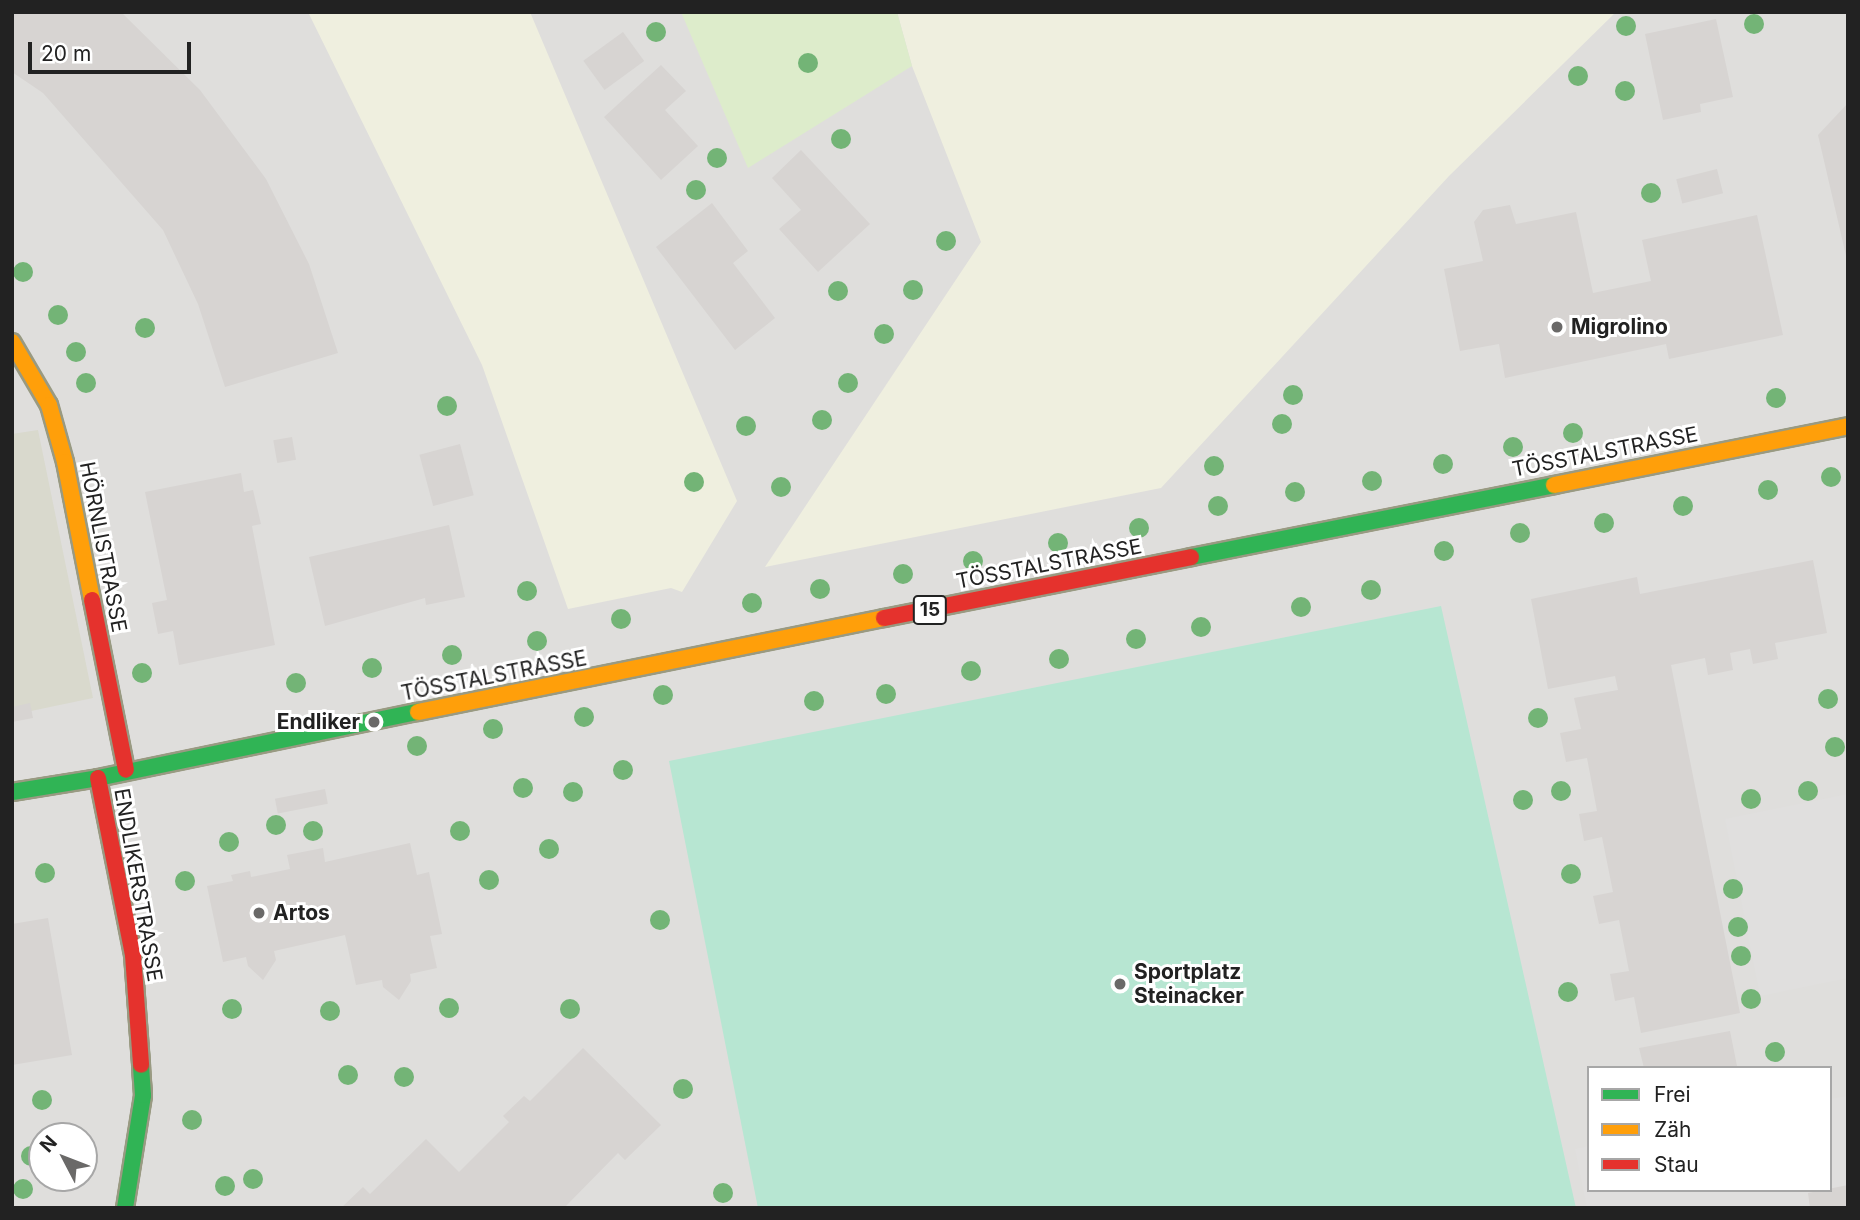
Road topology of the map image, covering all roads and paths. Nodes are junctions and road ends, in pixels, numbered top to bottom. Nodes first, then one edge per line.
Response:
1 (12, 342) edge
2 (1848, 426) edge
3 (126, 770) junction
4 (99, 778) junction
5 (12, 792) edge
6 (125, 1208) edge

1 - 3 main road, HÖRNLISTRASSE
2 - 3 main road, TÖSSTALSTRASSE / 15
3 - 4 main road, TÖSSTALSTRASSE / 15
4 - 5 main road, TÖSSTALSTRASSE / 15
4 - 6 main road, ENDLIKERSTRASSE

